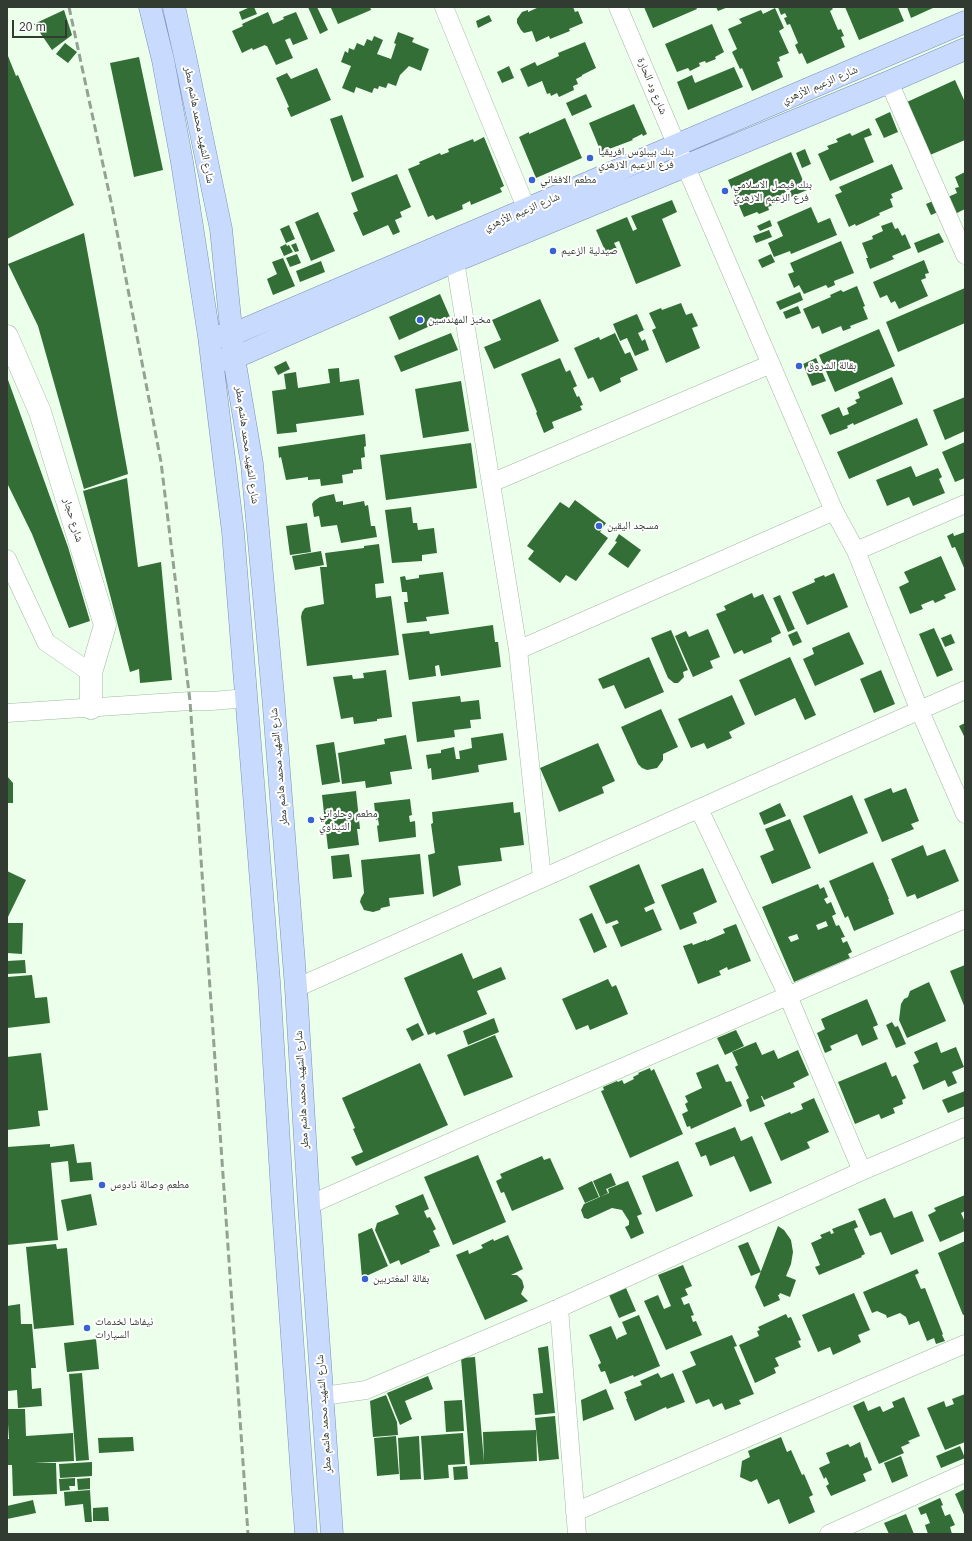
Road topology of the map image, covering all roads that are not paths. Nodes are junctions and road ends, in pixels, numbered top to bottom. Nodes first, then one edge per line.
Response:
1 (150, 7) edge
2 (174, 7) edge
3 (444, 7) edge
4 (618, 7) edge
5 (965, 22) edge
6 (965, 49) edge
7 (889, 82) junction
8 (681, 156) junction
9 (527, 210) junction
10 (965, 255) edge
11 (455, 261) junction
12 (231, 335) junction
13 (7, 336) edge
14 (209, 336) junction
15 (234, 358) junction
16 (213, 361) junction
17 (771, 364) junction
18 (490, 484) junction
19 (965, 504) edge
20 (834, 511) junction
21 (856, 551) junction
22 (7, 559) edge
23 (518, 650) junction
24 (91, 673) junction
25 (965, 690) edge
26 (247, 698) junction
27 (91, 708) junction
28 (919, 709) junction
29 (7, 713) edge
30 (699, 809) junction
31 (965, 814) edge
32 (542, 878) junction
33 (965, 919) edge
34 (296, 988) junction
35 (788, 996) junction
36 (965, 1127) edge
37 (862, 1171) junction
38 (309, 1205) junction
39 (559, 1308) junction
40 (965, 1344) edge
41 (323, 1396) junction
42 (965, 1473) edge
43 (575, 1512) junction
44 (306, 1534) edge
45 (332, 1534) edge
46 (577, 1534) edge
47 (829, 1534) edge

1 - 14 main road, شارع الشهيد محمد هاشم مطر
2 - 12 main road, شارع الشهيد محمد هاشم مطر
3 - 9 street
4 - 8 street, شارع ود الحارة
5 - 8 main road, شارع الزعيم الأزهري
6 - 7 main road, شارع الزعيم الأزهري
7 - 8 main road, شارع الزعيم الأزهري
7 - 10 street
8 - 9 main road, شارع الزعيم الأزهري
8 - 11 main road, شارع الزعيم الأزهري
8 - 17 street, شارع ود الحارة
9 - 12 main road, شارع الزعيم الأزهري
11 - 15 main road, شارع الزعيم الأزهري
11 - 18 street
12 - 14 main road, شارع الزعيم الأزهري
12 - 15 main road, شارع الشهيد محمد هاشم مطر
13 - 24 street, شارع حجار
14 - 16 main road, شارع الشهيد محمد هاشم مطر
15 - 16 main road, شارع الزعيم الأزهري
15 - 34 main road, شارع الشهيد محمد هاشم مطر
16 - 26 main road, شارع الشهيد محمد هاشم مطر
17 - 18 street
17 - 20 street, شارع ود الحارة
18 - 23 street
19 - 21 street
20 - 21 street, شارع ود الحارة
20 - 23 street
21 - 28 street, شارع ود الحارة
22 - 24 street
23 - 32 street
24 - 27 street, شارع حجار
25 - 28 street
26 - 27 street
26 - 44 main road, شارع الشهيد محمد هاشم مطر
27 - 29 street
28 - 30 street
28 - 31 street, شارع ود الحارة
30 - 32 street
30 - 35 street
32 - 34 street
33 - 35 street
34 - 38 main road, شارع الشهيد محمد هاشم مطر
35 - 37 street
35 - 38 street
36 - 37 street
37 - 39 street
38 - 41 main road, شارع الشهيد محمد هاشم مطر
39 - 41 street
39 - 43 street
40 - 43 street
41 - 45 main road, شارع الشهيد محمد هاشم مطر
42 - 47 street
43 - 46 street

